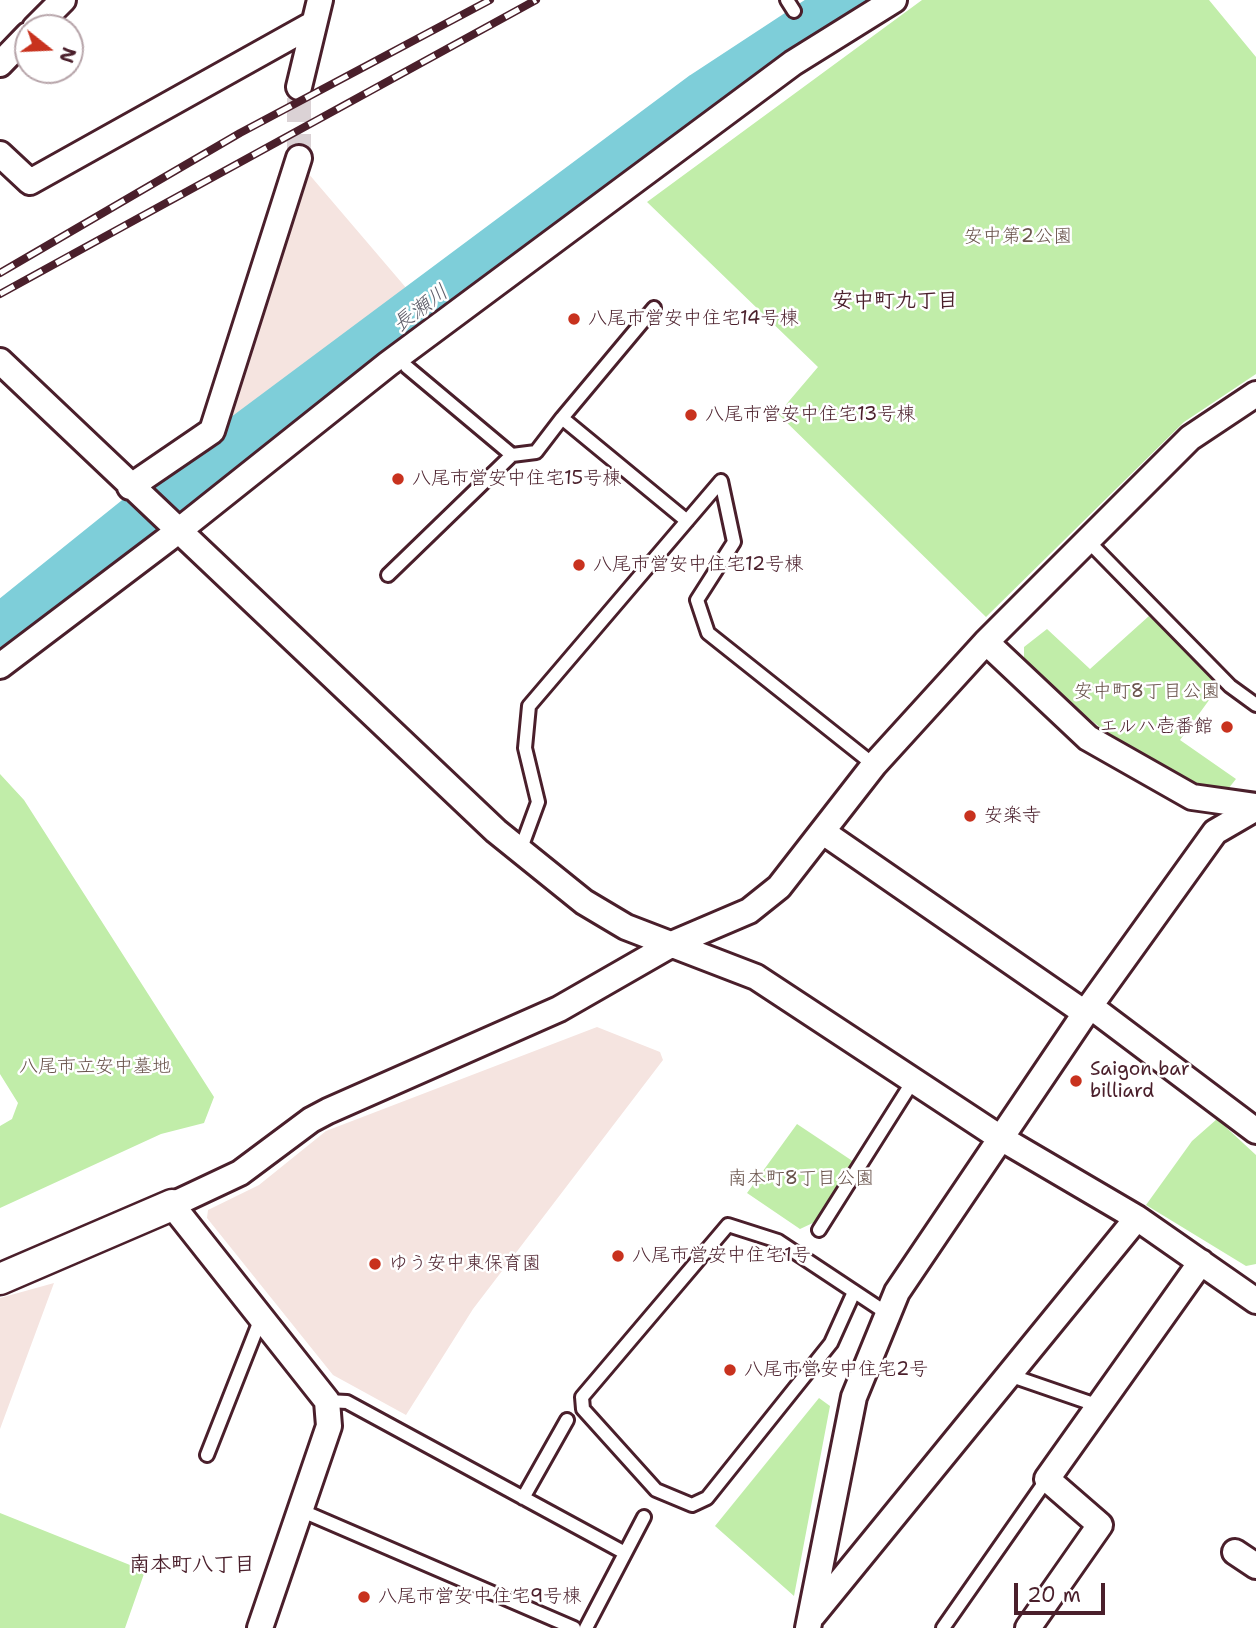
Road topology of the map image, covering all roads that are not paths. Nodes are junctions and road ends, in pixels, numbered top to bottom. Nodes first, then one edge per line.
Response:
1 (63, 0) edge
2 (320, 0) edge
3 (894, 0) edge
4 (49, 14) edge
5 (313, 24) junction
6 (14, 50) edge
7 (0, 64) edge
8 (299, 87) tunnel mouth
9 (0, 154) edge
10 (299, 158) tunnel mouth
11 (654, 308) dead end
12 (0, 361) edge
13 (407, 367) dead end
14 (1256, 394) edge
15 (562, 418) junction
16 (512, 455) junction
17 (138, 494) junction
18 (688, 521) junction
19 (174, 528) junction
20 (1087, 541) junction
21 (388, 575) dead end
22 (986, 642) junction
23 (0, 666) edge
24 (1256, 705) edge
25 (874, 765) junction
26 (1256, 807) edge
27 (822, 832) junction
28 (520, 851) junction
29 (674, 943) junction
30 (1087, 1010) junction
31 (913, 1080) junction
32 (1256, 1131) edge
33 (999, 1137) junction
34 (172, 1205) junction
35 (1137, 1218) junction
36 (819, 1230) dead end
37 (1201, 1262) junction
38 (0, 1279) edge
39 (854, 1292) junction
40 (1256, 1301) edge
41 (888, 1314) junction
42 (261, 1318) junction
43 (1009, 1374) junction
44 (327, 1401) junction
45 (1100, 1406) junction
46 (567, 1420) dead end
47 (207, 1455) dead end
48 (1047, 1479) junction
49 (523, 1498) junction
50 (300, 1510) junction
51 (644, 1517) dead end
52 (1235, 1552) dead end
53 (625, 1553) junction
54 (1256, 1566) edge
55 (809, 1623) edge
56 (260, 1628) edge
57 (574, 1628) edge
58 (586, 1628) edge
59 (943, 1628) edge
60 (1028, 1628) edge

1 - 4 street
2 - 5 street
3 - 19 street
5 - 8 street
5 - 9 street
6 - 7 street
10 - 17 street
11 - 15 lane
12 - 17 street
13 - 16 lane
14 - 20 street
15 - 16 lane
15 - 18 lane
16 - 21 lane
17 - 19 street
18 - 25 lane
18 - 28 lane
19 - 23 street
19 - 28 street
20 - 22 street
20 - 24 lane
22 - 25 street
22 - 26 street
25 - 27 street
26 - 30 street
27 - 29 street
27 - 30 street
28 - 29 street
29 - 31 street
29 - 34 street
30 - 32 street
30 - 33 street
31 - 33 street
31 - 36 lane
33 - 35 street
33 - 41 street
34 - 38 street
34 - 42 street
35 - 37 street
35 - 43 street
37 - 40 street
37 - 45 street
39 - 39 lane
39 - 41 lane
41 - 55 street
42 - 44 street
42 - 47 lane
43 - 45 lane
43 - 55 street
44 - 49 lane
44 - 50 street
45 - 48 street
46 - 49 lane
48 - 59 lane
48 - 60 street
49 - 53 lane
50 - 56 street
50 - 57 lane
51 - 53 lane
52 - 54 street
53 - 58 lane

